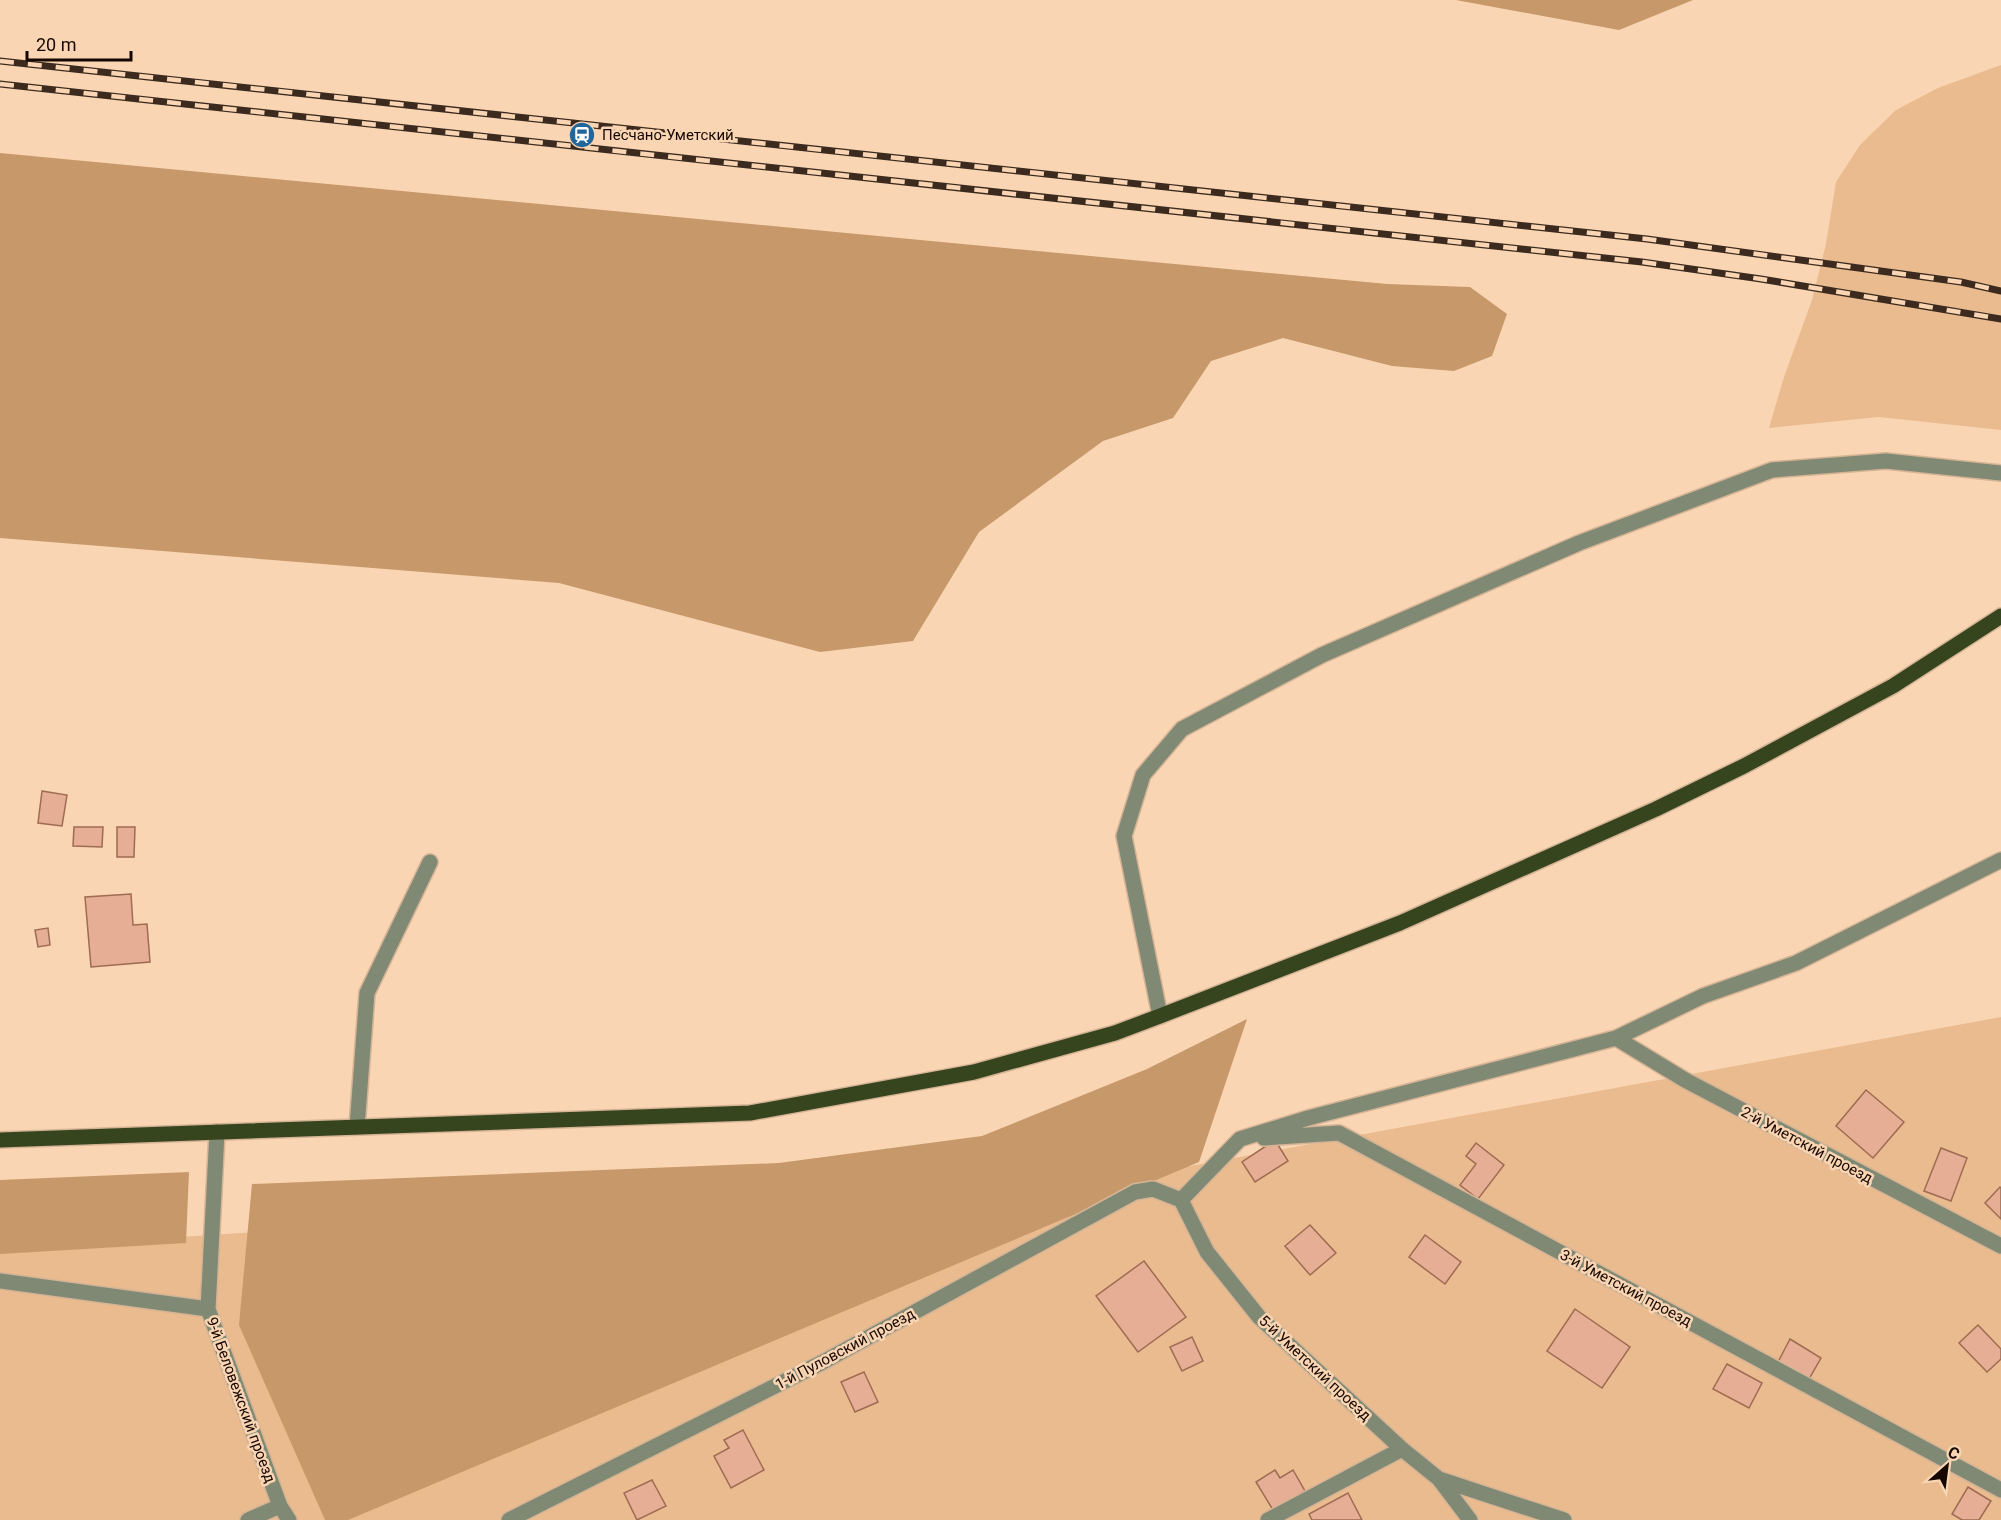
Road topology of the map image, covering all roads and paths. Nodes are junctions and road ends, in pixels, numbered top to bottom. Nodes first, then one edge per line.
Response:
1 (2001, 473) edge
2 (2001, 616) edge
3 (2001, 860) edge
4 (430, 862) dead end
5 (1160, 1016) junction
6 (1616, 1038) junction
7 (357, 1127) junction
8 (217, 1132) junction
9 (1240, 1139) junction
10 (0, 1140) edge
11 (1181, 1200) junction
12 (2001, 1246) edge
13 (0, 1281) edge
14 (208, 1309) junction
15 (1402, 1449) junction
16 (1439, 1479) junction
17 (2001, 1490) edge
18 (280, 1506) junction
19 (248, 1520) edge
20 (289, 1520) edge
21 (508, 1520) edge
22 (1268, 1520) edge
23 (1470, 1520) edge
24 (1564, 1520) edge

1 - 5 lane
2 - 5 main road
3 - 6 lane
4 - 7 lane
5 - 7 main road
6 - 9 lane
6 - 12 lane, 2-й Уметский проезд
7 - 8 main road
8 - 10 main road
8 - 14 lane, 9-й Беловежский проезд
9 - 11 lane
9 - 17 lane, 3-й Уметский проезд
11 - 15 lane, 5-й Уметский проезд
11 - 21 lane, 1-й Пуловский проезд
13 - 14 lane
14 - 18 lane, 9-й Беловежский проезд
15 - 16 lane, 5-й Уметский проезд
15 - 22 lane
16 - 23 lane, 5-й Уметский проезд
16 - 24 lane
18 - 19 lane
18 - 20 lane, 9-й Беловежский проезд

